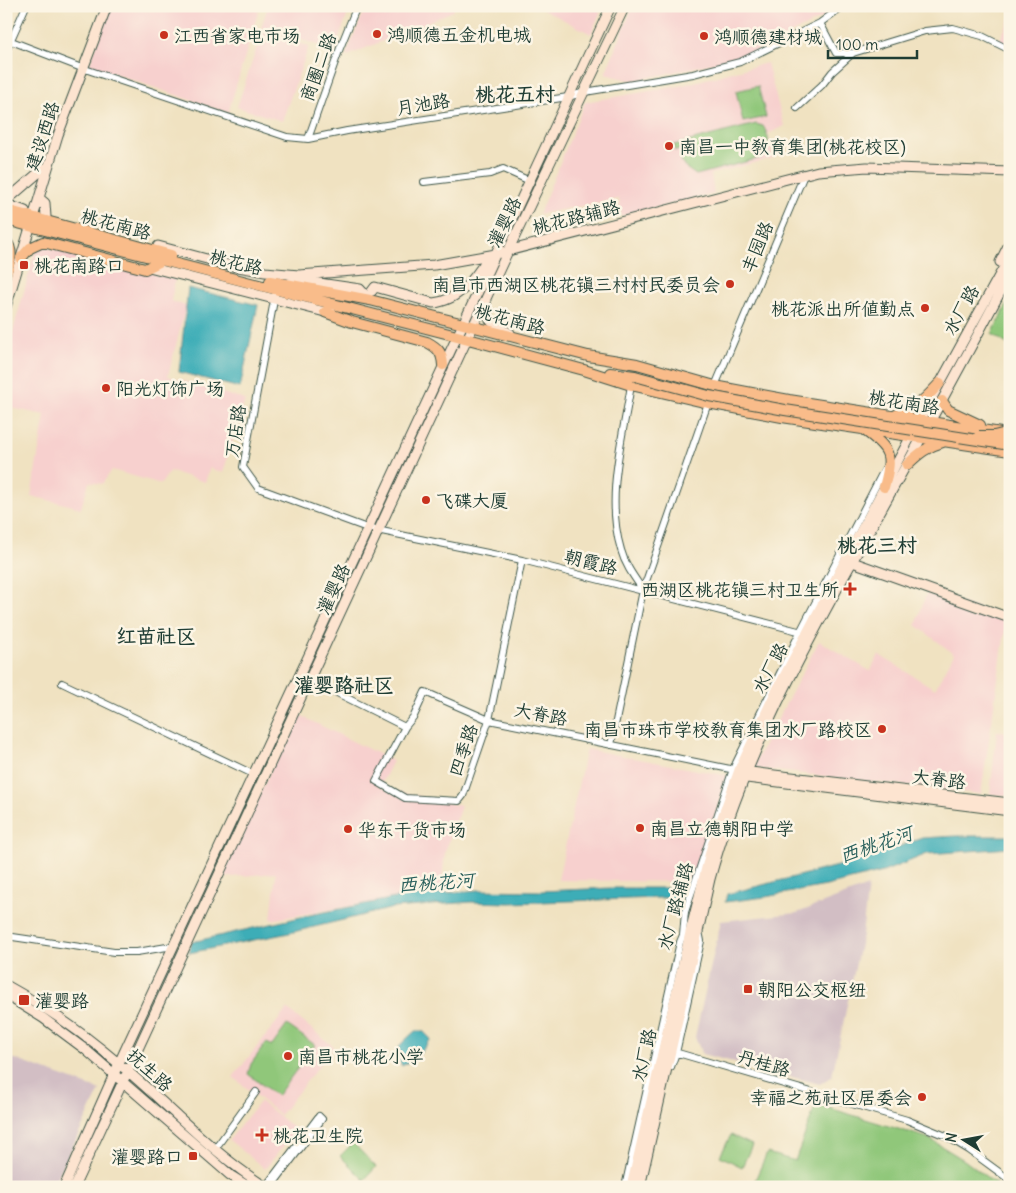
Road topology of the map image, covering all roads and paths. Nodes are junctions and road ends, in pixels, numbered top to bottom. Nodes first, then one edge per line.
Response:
1 (26, 6) edge
2 (102, 6) edge
3 (106, 6) edge
4 (357, 6) edge
5 (610, 6) edge
6 (625, 6) edge
7 (843, 6) edge
8 (820, 23) junction
9 (8, 40) edge
10 (1010, 50) edge
11 (6, 51) edge
12 (853, 53) junction
13 (81, 68) junction
14 (585, 92) junction
15 (568, 97) junction
16 (797, 108) dead end
17 (308, 138) junction
18 (44, 168) junction
19 (1010, 172) edge
20 (804, 175) junction
21 (530, 181) junction
22 (424, 182) dead end
23 (39, 198) junction
24 (6, 202) edge
25 (6, 210) edge
26 (46, 217) junction
27 (31, 219) junction
28 (6, 220) edge
29 (6, 241) edge
30 (1009, 243) edge
31 (508, 251) junction
32 (493, 255) junction
33 (1010, 256) edge
34 (163, 257) junction
35 (21, 258) junction
36 (149, 267) junction
37 (335, 272) junction
38 (6, 274) edge
39 (1010, 274) edge
40 (998, 278) junction
41 (332, 285) junction
42 (6, 293) edge
43 (275, 294) junction
44 (371, 295) junction
45 (486, 299) junction
46 (6, 308) edge
47 (347, 308) junction
48 (325, 312) junction
49 (468, 325) junction
50 (462, 337) junction
51 (519, 338) junction
52 (588, 356) junction
53 (443, 365) junction
54 (634, 378) junction
55 (940, 383) junction
56 (715, 386) junction
57 (942, 401) junction
58 (708, 403) junction
59 (892, 416) junction
60 (919, 420) junction
61 (930, 422) junction
62 (864, 429) junction
63 (997, 432) junction
64 (1010, 433) edge
65 (911, 436) junction
66 (922, 438) junction
67 (947, 442) junction
68 (1010, 445) edge
69 (1010, 451) edge
70 (889, 460) junction
71 (907, 465) junction
72 (884, 487) junction
73 (367, 528) junction
74 (378, 530) junction
75 (522, 560) junction
76 (851, 561) junction
77 (643, 590) junction
78 (1004, 616) dead end
79 (807, 633) junction
80 (309, 679) junction
81 (62, 682) dead end
82 (489, 720) junction
83 (405, 727) junction
84 (610, 745) junction
85 (740, 773) junction
86 (253, 774) junction
87 (1010, 803) edge
88 (1010, 810) edge
89 (6, 936) edge
90 (173, 946) junction
91 (6, 985) edge
92 (6, 995) edge
93 (673, 1052) junction
94 (119, 1063) junction
95 (127, 1070) junction
96 (114, 1075) junction
97 (122, 1082) junction
98 (256, 1092) dead end
99 (215, 1149) junction
100 (1010, 1180) edge
101 (64, 1187) edge
102 (74, 1187) edge
103 (248, 1187) edge
104 (266, 1187) edge
105 (271, 1187) edge
106 (625, 1187) edge
107 (631, 1187) edge
108 (640, 1187) edge

1 - 9 street
2 - 13 main road, 建设西路
3 - 13 main road, 建设西路
4 - 17 street, 商圈二路
5 - 15 main road, 灌婴路
6 - 14 main road, 灌婴路
7 - 8 street, 月池路
8 - 12 street
8 - 14 street, 月池路
9 - 11 street
9 - 13 street, 月池路
10 - 12 street
12 - 16 street
13 - 17 street, 月池路
13 - 18 main road, 建设西路
13 - 23 main road, 建设西路
14 - 15 street, 月池路
14 - 31 main road, 灌婴路
15 - 17 street, 月池路
15 - 21 main road, 灌婴路
18 - 24 main road
18 - 27 main road, 建设西路
19 - 20 main road, 桃花路辅路
20 - 31 main road, 桃花路辅路
20 - 56 street, 丰园路
21 - 22 street
21 - 32 main road, 灌婴路
23 - 26 main road
23 - 27 main road, 建设西路
24 - 27 main road, 桃花路辅路
25 - 27 main road, 桃花南路
26 - 27 main road, 桃花路辅路
26 - 37 main road, 桃花路辅路
27 - 28 main road
27 - 34 main road, 桃花南路
27 - 35 main road, 建设西路
27 - 42 main road, 建设西路
29 - 38 main road
30 - 40 main road
31 - 32 main road, 桃花路辅路
31 - 45 main road, 灌婴路
32 - 37 main road, 桃花路辅路
32 - 44 main road
32 - 49 main road, 灌婴路
33 - 40 main road, 水厂路
34 - 36 main road
34 - 41 main road
34 - 43 main road, 桃花路
34 - 44 main road, 桃花南路
35 - 36 main road
35 - 46 main road, 建设西路
36 - 43 main road
37 - 41 street
39 - 57 main road, 水厂路
40 - 55 main road, 水厂路
41 - 44 main road
43 - 47 main road, 桃花路
43 - 48 main road
43 - 73 street, 万店路
44 - 49 main road, 桃花南路
45 - 49 main road, 灌婴路
45 - 51 main road
47 - 48 main road
47 - 50 main road, 桃花路
48 - 53 main road
49 - 50 main road, 灌婴路
49 - 51 main road, 桃花南路
50 - 53 main road, 灌婴路
50 - 54 main road, 桃花南路
50 - 74 main road, 灌婴路
51 - 52 main road, 桃花南路
52 - 54 main road
52 - 56 main road, 桃花南路
53 - 73 main road, 灌婴路
54 - 58 main road, 桃花南路
54 - 64 main road, bridge
54 - 68 main road, bridge
54 - 77 street
55 - 59 main road
55 - 60 main road, 水厂路
56 - 59 main road, 桃花南路
57 - 61 main road, 水厂路
57 - 63 main road
58 - 62 main road, 桃花南路
58 - 77 street
59 - 60 main road, 桃花南路
60 - 61 main road, 桃花南路
60 - 65 main road, 水厂路
61 - 63 main road, 桃花南路
61 - 66 main road, 水厂路
62 - 65 main road, 桃花南路
62 - 70 main road
63 - 64 main road, 桃花南路
65 - 66 main road, 桃花南路
65 - 72 main road, 水厂路
66 - 67 main road, 桃花南路
66 - 71 main road, 水厂路
67 - 69 main road, 桃花南路
67 - 71 main road
70 - 72 main road
70 - 79 street
71 - 76 main road, 水厂路
72 - 76 main road, 水厂路
73 - 74 street, 朝霞路
73 - 86 main road, 灌婴路
74 - 75 street, 朝霞路
74 - 80 main road, 灌婴路
75 - 77 street, 朝霞路
75 - 82 street, 四季路
76 - 78 main road
76 - 79 main road, 水厂路
76 - 85 street, 水厂路辅路
77 - 79 street, 朝霞路
77 - 84 street
79 - 85 main road, 水厂路
80 - 83 street
80 - 95 main road, 灌婴路
81 - 86 street
82 - 83 street, 大脊路
82 - 83 street, 四季路
82 - 84 street, 大脊路
84 - 85 street, 大脊路
85 - 87 main road, 大脊路
85 - 88 main road, 大脊路
85 - 93 main road, 水厂路
85 - 106 street, 水厂路辅路
85 - 107 main road, 水厂路
86 - 90 main road, 灌婴路
89 - 90 street
90 - 94 main road, 灌婴路
91 - 94 main road, 抚生路
92 - 96 main road, 抚生路
93 - 100 street, 丹桂路
93 - 108 main road, 水厂路
94 - 95 main road, 抚生路
94 - 96 main road, 灌婴路
95 - 97 main road, 灌婴路
95 - 99 main road, 抚生路
96 - 97 main road, 抚生路
96 - 101 main road, 灌婴路
97 - 102 main road, 灌婴路
97 - 103 main road, 抚生路
98 - 99 street
99 - 104 main road, 抚生路
104 - 105 street

